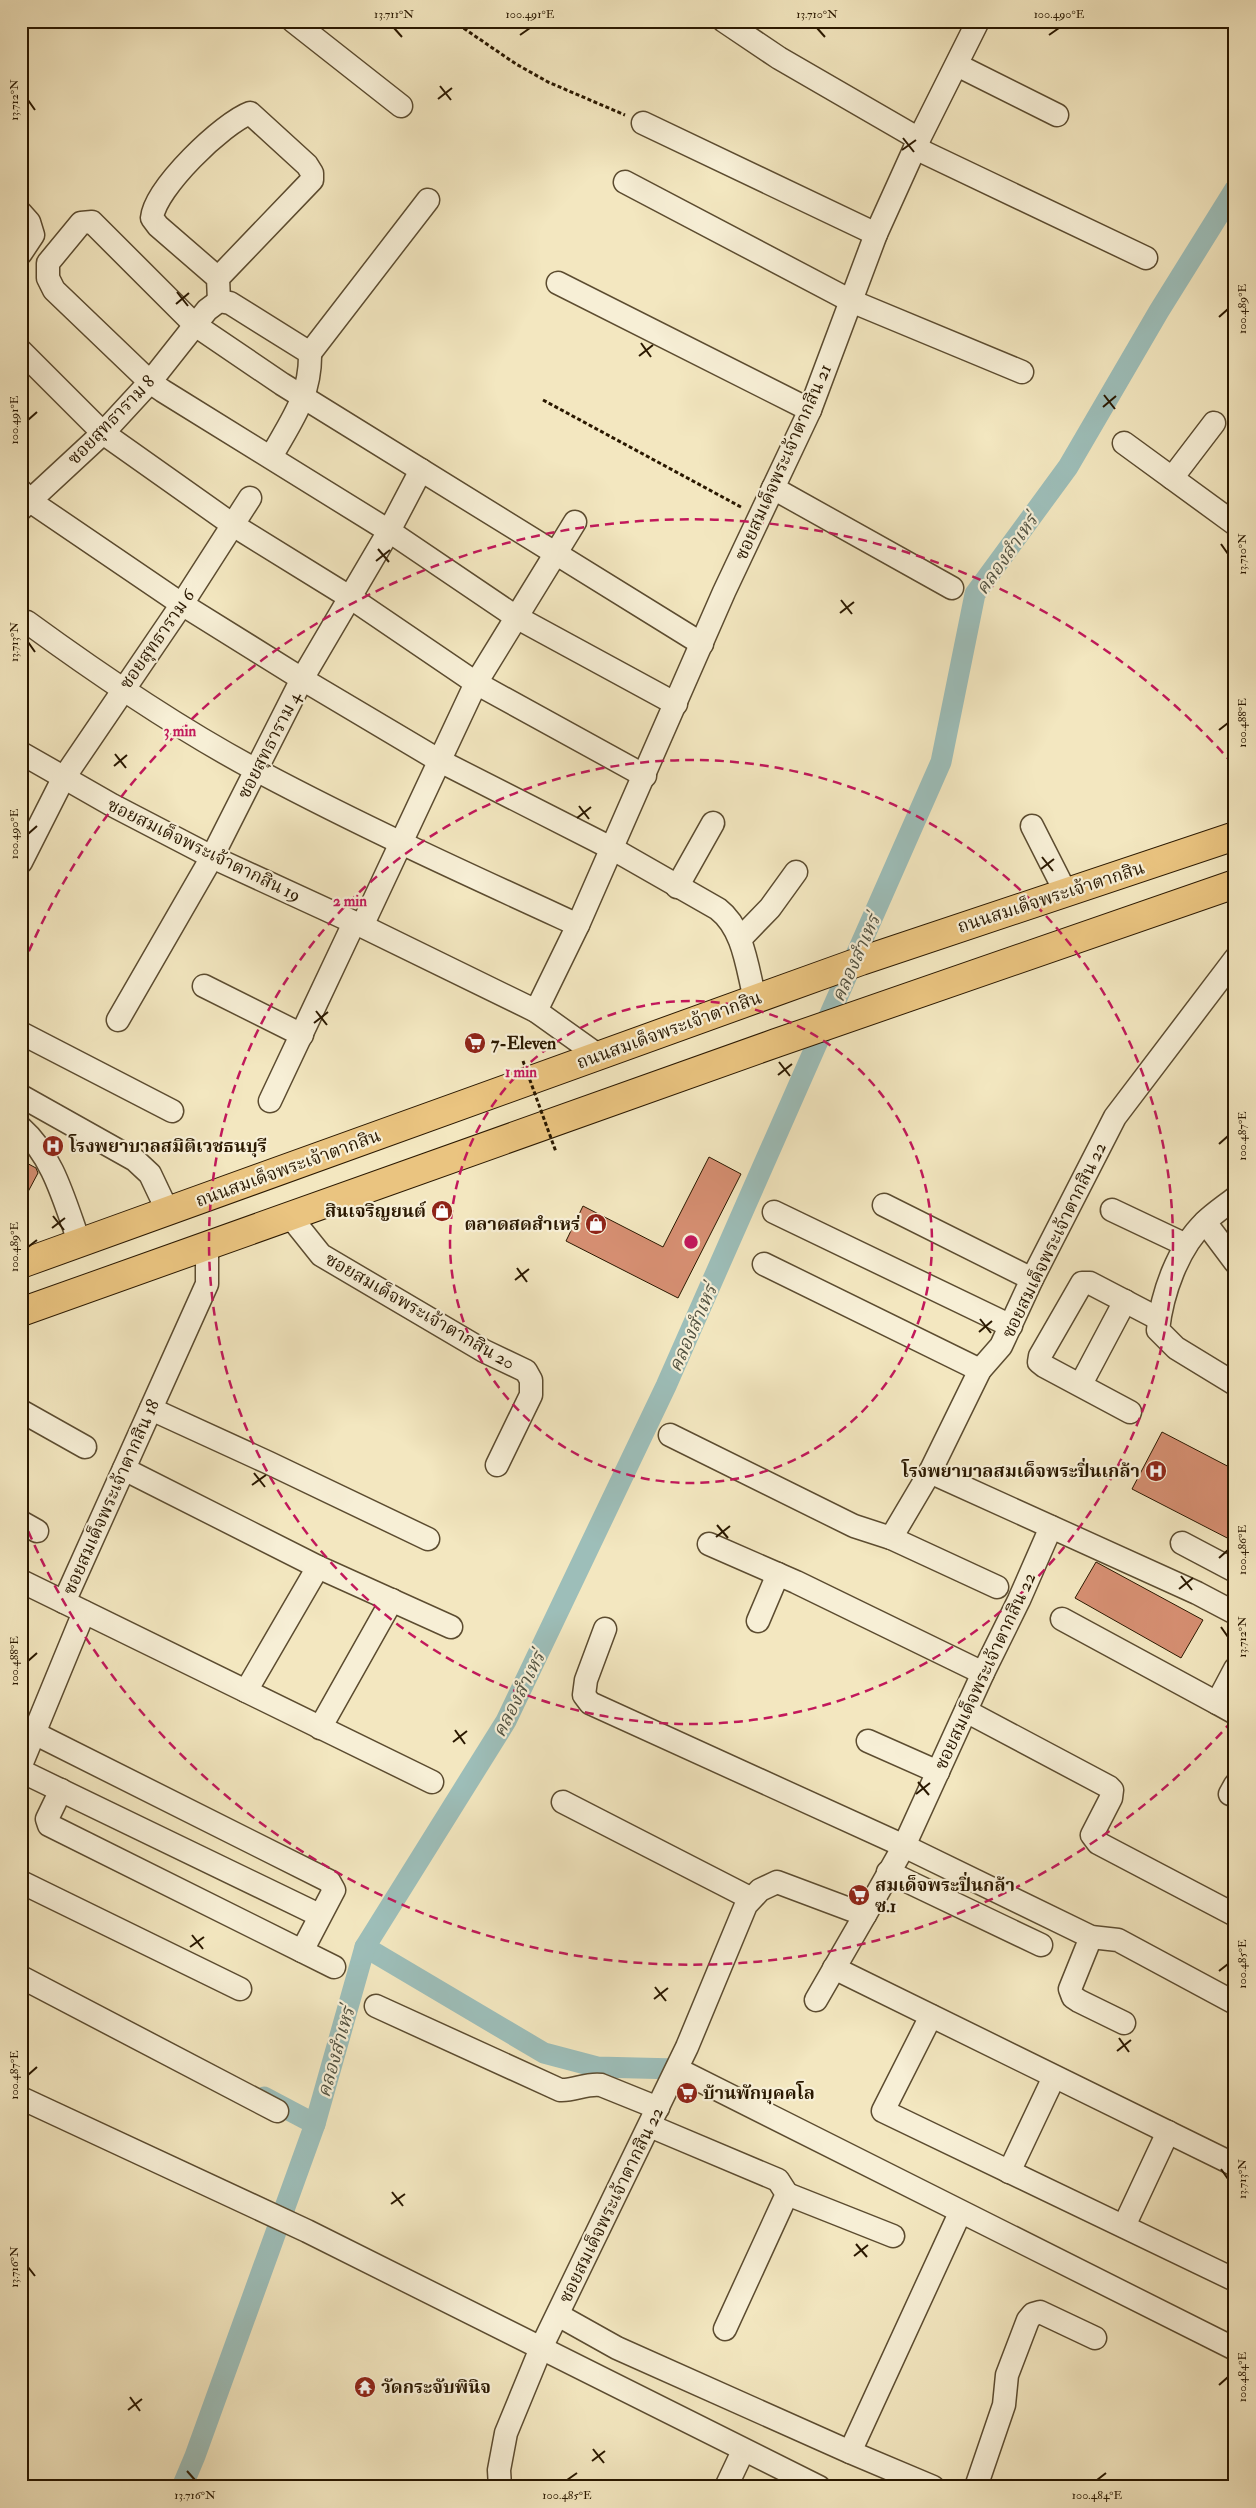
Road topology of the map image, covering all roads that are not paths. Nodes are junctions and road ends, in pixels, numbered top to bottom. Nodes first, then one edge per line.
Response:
1 (293, 21) edge
2 (724, 21) edge
3 (978, 21) edge
4 (749, 28) edge
5 (958, 65) junction
6 (401, 106) dead end
7 (1057, 115) dead end
8 (644, 123) road end
9 (917, 144) junction
10 (625, 182) dead end
11 (428, 200) dead end
12 (21, 213) edge
13 (876, 234) junction
14 (21, 253) edge
15 (1146, 258) dead end
16 (218, 278) junction
17 (558, 283) dead end
18 (219, 301) junction
19 (852, 301) junction
20 (194, 325) junction
21 (21, 351) edge
22 (310, 353) junction
23 (1022, 372) dead end
24 (150, 382) junction
25 (304, 396) junction
26 (810, 410) junction
27 (1214, 423) dead end
28 (103, 433) junction
29 (1124, 443) dead end
30 (271, 457) junction
31 (421, 470) junction
32 (1172, 478) junction
33 (773, 488) junction
34 (250, 498) dead end
35 (24, 500) edge
36 (575, 522) dead end
37 (1235, 524) edge
38 (233, 525) junction
39 (389, 531) junction
40 (556, 554) junction
41 (952, 588) dead end
42 (350, 598) junction
43 (182, 604) junction
44 (516, 617) junction
45 (26, 622) dead end
46 (702, 644) junction
47 (302, 679) junction
48 (476, 683) junction
49 (122, 690) junction
50 (676, 704) junction
51 (21, 753) edge
52 (440, 761) junction
53 (257, 770) junction
54 (645, 776) junction
55 (63, 779) junction
56 (713, 823) dead end
57 (1032, 826) dead end
58 (1235, 836) edge
59 (402, 844) junction
60 (613, 850) junction
61 (212, 857) junction
62 (21, 862) edge
63 (796, 872) dead end
64 (1235, 884) edge
65 (677, 887) junction
66 (1066, 893) junction
67 (358, 924) junction
68 (578, 925) junction
69 (740, 939) junction
70 (1235, 959) edge
71 (204, 986) dead end
72 (755, 999) junction
73 (536, 1011) junction
74 (118, 1020) dead end
75 (21, 1033) edge
76 (302, 1035) junction
77 (599, 1056) junction
78 (21, 1096) edge
79 (270, 1101) dead end
80 (172, 1111) dead end
81 (21, 1128) edge
82 (1235, 1198) edge
83 (884, 1205) dead end
84 (1112, 1210) dead end
85 (168, 1212) junction
86 (774, 1212) dead end
87 (289, 1215) junction
88 (1205, 1222) junction
89 (80, 1244) junction
90 (207, 1244) junction
91 (1186, 1245) junction
92 (1235, 1262) edge
93 (21, 1264) edge
94 (764, 1264) dead end
95 (1032, 1279) junction
96 (1125, 1301) junction
97 (21, 1312) edge
98 (1159, 1319) junction
99 (1011, 1326) junction
100 (980, 1370) junction
101 (1081, 1384) junction
102 (1235, 1384) edge
103 (151, 1409) junction
104 (21, 1411) edge
105 (1130, 1412) dead end
106 (670, 1435) dead end
107 (85, 1447) dead end
108 (497, 1465) dead end
109 (124, 1469) junction
110 (930, 1472) junction
111 (1051, 1527) junction
112 (891, 1538) junction
113 (428, 1539) dead end
114 (1182, 1542) dead end
115 (708, 1544) dead end
116 (318, 1567) junction
117 (1235, 1571) edge
118 (778, 1574) junction
119 (21, 1581) edge
120 (997, 1587) dead end
121 (392, 1600) junction
122 (64, 1602) junction
123 (84, 1612) junction
124 (1235, 1614) edge
125 (1062, 1620) dead end
126 (758, 1621) dead end
127 (451, 1627) dead end
128 (605, 1629) dead end
129 (1235, 1669) edge
130 (983, 1673) junction
131 (246, 1692) junction
132 (1226, 1708) edge
133 (966, 1711) junction
134 (320, 1728) junction
135 (34, 1733) junction
136 (868, 1741) dead end
137 (21, 1765) edge
138 (21, 1771) edge
139 (938, 1772) junction
140 (432, 1782) dead end
141 (61, 1790) junction
142 (563, 1802) dead end
143 (904, 1846) junction
144 (888, 1872) junction
145 (21, 1882) edge
146 (750, 1898) junction
147 (319, 1915) junction
148 (865, 1915) junction
149 (1235, 1915) edge
150 (1091, 1937) junction
151 (1041, 1945) dead end
152 (302, 1951) junction
153 (334, 1967) dead end
154 (834, 1968) junction
155 (21, 1977) edge
156 (240, 1989) dead end
157 (816, 2000) dead end
158 (1235, 2003) edge
159 (376, 2006) dead end
160 (931, 2016) junction
161 (1124, 2023) dead end
162 (677, 2069) junction
163 (1054, 2077) junction
164 (21, 2098) edge
165 (277, 2111) dead end
166 (654, 2117) junction
167 (1168, 2132) junction
168 (1235, 2165) edge
169 (1009, 2172) junction
170 (787, 2194) junction
171 (960, 2213) junction
172 (1124, 2226) junction
173 (893, 2236) dead end
174 (1235, 2280) edge
175 (558, 2315) junction
176 (725, 2329) dead end
177 (1095, 2338) dead end
178 (541, 2348) junction
179 (1235, 2349) edge
180 (743, 2451) junction
181 (850, 2452) junction
182 (500, 2487) edge
183 (726, 2487) edge
184 (819, 2487) edge
185 (933, 2487) edge
186 (976, 2487) edge

1 - 6 street
2 - 4 street
3 - 5 street, ซอยสมเด็จพระเจ้าตากสิน 21
4 - 9 street
5 - 7 street
5 - 9 street, ซอยสมเด็จพระเจ้าตากสิน 21
8 - 13 street
9 - 13 street, ซอยสมเด็จพระเจ้าตากสิน 21
9 - 15 street
10 - 19 street
11 - 22 street
12 - 14 street
13 - 19 street, ซอยสมเด็จพระเจ้าตากสิน 21
16 - 16 street
16 - 18 street
17 - 26 street
18 - 20 street, ซอยสุทธาราม 8
18 - 22 street
19 - 23 street
19 - 26 street, ซอยสมเด็จพระเจ้าตากสิน 21
20 - 24 street, ซอยสุทธาราม 8
20 - 24 street
20 - 25 street
21 - 28 street
22 - 25 street
24 - 28 street, ซอยสุทธาราม 8
24 - 30 street
25 - 30 street
25 - 31 street
26 - 33 street, ซอยสมเด็จพระเจ้าตากสิน 21
27 - 32 street
28 - 35 street, ซอยสุทธาราม 8
28 - 38 street
29 - 32 street
30 - 39 street
31 - 39 street, ซอยสุทธาราม 4
31 - 40 street
32 - 37 street
33 - 41 street
33 - 46 street, ซอยสมเด็จพระเจ้าตากสิน 21
34 - 38 street, ซอยสุทธาราม 6
35 - 43 street
36 - 40 street
38 - 42 street
38 - 43 street, ซอยสุทธาราม 6
39 - 42 street, ซอยสุทธาราม 4
39 - 44 street
40 - 44 street
40 - 46 street
42 - 47 street, ซอยสุทธาราม 4
42 - 48 street
43 - 47 street
43 - 49 street, ซอยสุทธาราม 6
44 - 48 street
44 - 50 street
45 - 49 street
46 - 50 street, ซอยสมเด็จพระเจ้าตากสิน 21
47 - 52 street
47 - 53 street, ซอยสุทธาราม 4
48 - 52 street
48 - 54 street
49 - 53 street
49 - 55 street, ซอยสุทธาราม 6
50 - 54 street, ซอยสมเด็จพระเจ้าตากสิน 21
51 - 55 street, ซอยสมเด็จพระเจ้าตากสิน 19
52 - 59 street
52 - 60 street
53 - 59 street
53 - 61 street, ซอยสุทธาราม 4
54 - 60 street, ซอยสมเด็จพระเจ้าตากสิน 21
55 - 61 street, ซอยสมเด็จพระเจ้าตากสิน 19
55 - 62 street, ซอยสุทธาราม 6
56 - 65 street
57 - 66 street
58 - 66 main road, ถนนสมเด็จพระเจ้าตากสิน
59 - 67 street
59 - 68 street
60 - 65 street
60 - 68 street, ซอยสมเด็จพระเจ้าตากสิน 21
61 - 67 street, ซอยสมเด็จพระเจ้าตากสิน 19
61 - 74 street, ซอยสุทธาราม 4
63 - 69 street
64 - 87 main road
65 - 69 street
66 - 72 main road, ถนนสมเด็จพระเจ้าตากสิน
67 - 73 street, ซอยสมเด็จพระเจ้าตากสิน 19
67 - 76 street
68 - 73 street, ซอยสมเด็จพระเจ้าตากสิน 21
69 - 72 street
70 - 95 street, ซอยสมเด็จพระเจ้าตากสิน 22
71 - 76 street
72 - 77 main road, ถนนสมเด็จพระเจ้าตากสิน
73 - 77 street, ซอยสมเด็จพระเจ้าตากสิน 19
75 - 80 street
76 - 79 street
77 - 85 main road, ถนนสมเด็จพระเจ้าตากสิน
78 - 85 street
81 - 89 street
82 - 88 street
83 - 95 street
84 - 91 street
85 - 89 main road, ถนนสมเด็จพระเจ้าตากสิน
86 - 99 street
87 - 90 main road
87 - 108 street, ซอยสมเด็จพระเจ้าตากสิน 20
88 - 91 street
88 - 92 street
89 - 93 main road, ถนนสมเด็จพระเจ้าตากสิน
90 - 97 main road
90 - 103 street, ซอยสมเด็จพระเจ้าตากสิน 18
91 - 98 street
94 - 100 street
95 - 99 street, ซอยสมเด็จพระเจ้าตากสิน 22
96 - 98 street
96 - 101 street
96 - 101 street
98 - 102 street
99 - 100 street, ซอยสมเด็จพระเจ้าตากสิน 22
100 - 110 street, ซอยสมเด็จพระเจ้าตากสิน 22
101 - 105 street
103 - 109 street, ซอยสมเด็จพระเจ้าตากสิน 18
103 - 113 street
104 - 107 street
106 - 112 street
109 - 116 street
109 - 122 street, ซอยสมเด็จพระเจ้าตากสิน 18
110 - 111 street
110 - 112 street, ซอยสมเด็จพระเจ้าตากสิน 22
111 - 124 street
111 - 130 street, ซอยสมเด็จพระเจ้าตากสิน 22
112 - 120 street
114 - 117 street
115 - 118 street
116 - 121 street
116 - 131 street
118 - 126 street
118 - 130 street
119 - 122 street
121 - 127 street
121 - 134 street
122 - 123 street, ซอยสมเด็จพระเจ้าตากสิน 18
123 - 131 street
123 - 135 street, ซอยสมเด็จพระเจ้าตากสิน 18
125 - 132 street
128 - 143 street
129 - 132 street
130 - 133 street, ซอยสมเด็จพระเจ้าตากสิน 22
131 - 134 street
133 - 139 street, ซอยสมเด็จพระเจ้าตากสิน 22
133 - 149 street
134 - 140 street
135 - 137 street, ซอยสมเด็จพระเจ้าตากสิน 18
135 - 147 street
136 - 139 street
138 - 141 street
139 - 143 street, ซอยสมเด็จพระเจ้าตากสิน 22
141 - 147 street
141 - 152 street
142 - 146 street
143 - 144 street, ซอยสมเด็จพระเจ้าตากสิน 22
143 - 150 street
144 - 148 street, ซอยสมเด็จพระเจ้าตากสิน 22
144 - 151 street
145 - 156 street
146 - 148 street
146 - 162 street, ซอยสมเด็จพระเจ้าตากสิน 22
147 - 152 street
148 - 154 street, ซอยสมเด็จพระเจ้าตากสิน 22
150 - 158 street
150 - 161 street
152 - 153 street
154 - 157 street, ซอยสมเด็จพระเจ้าตากสิน 22
154 - 160 street
155 - 165 street
159 - 166 street
160 - 163 street
160 - 169 street
162 - 166 street, ซอยสมเด็จพระเจ้าตากสิน 22
162 - 171 street
163 - 167 street
163 - 169 street
164 - 178 street
166 - 170 street
166 - 175 street, ซอยสมเด็จพระเจ้าตากสิน 22
167 - 168 street
167 - 172 street
169 - 172 street
170 - 173 street
170 - 176 street
171 - 179 street
171 - 181 street
172 - 174 street
175 - 178 street, ซอยสมเด็จพระเจ้าตากสิน 22
175 - 181 street
177 - 186 street
178 - 180 street
178 - 182 street, ซอยสมเด็จพระเจ้าตากสิน 22
180 - 183 street
180 - 184 street
181 - 185 street

